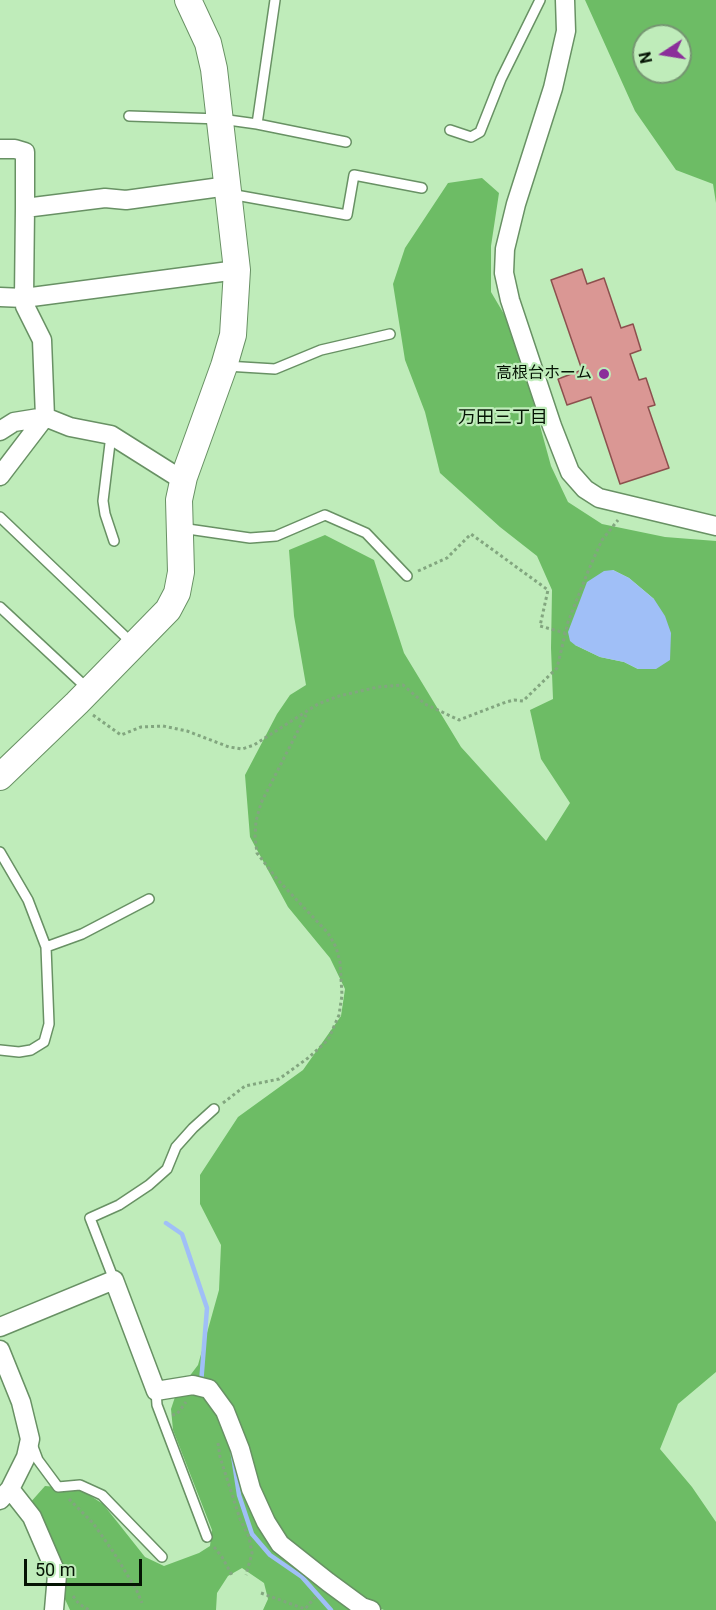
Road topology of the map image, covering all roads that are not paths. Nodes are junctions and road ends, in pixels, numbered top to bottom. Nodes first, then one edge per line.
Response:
1 (188, 0) edge
2 (275, 0) edge
3 (540, 0) edge
4 (565, 0) edge
5 (129, 116) dead end
6 (221, 119) junction
7 (257, 124) junction
8 (450, 130) dead end
9 (346, 142) dead end
10 (0, 149) edge
11 (422, 188) dead end
12 (228, 190) junction
13 (25, 208) junction
14 (237, 270) junction
15 (0, 297) edge
16 (24, 298) junction
17 (390, 334) dead end
18 (224, 366) junction
19 (45, 417) junction
20 (0, 430) edge
21 (111, 435) junction
22 (0, 476) edge
23 (184, 477) junction
24 (0, 517) edge
25 (716, 526) edge
26 (179, 528) junction
27 (114, 542) dead end
28 (406, 576) road end
29 (0, 607) edge
30 (134, 645) junction
31 (83, 697) junction
32 (0, 777) edge
33 (0, 852) edge
34 (149, 899) dead end
35 (46, 947) junction
36 (0, 1050) edge
37 (214, 1109) road end
38 (114, 1280) junction
39 (0, 1327) edge
40 (0, 1350) edge
41 (156, 1391) junction
42 (30, 1439) junction
43 (5, 1494) edge
44 (207, 1537) road end
45 (162, 1557) dead end
46 (54, 1610) edge
47 (371, 1610) edge

1 - 6 street
2 - 7 lane
3 - 8 lane
4 - 25 street
5 - 6 lane
6 - 7 lane
6 - 12 street
7 - 9 lane
10 - 13 street
11 - 12 lane
12 - 13 street
12 - 14 street
13 - 16 street
14 - 16 street
14 - 18 street
15 - 16 street
16 - 19 street
17 - 18 lane
18 - 23 street
19 - 20 street
19 - 21 street
19 - 22 street
21 - 23 street
21 - 27 lane
23 - 26 street
24 - 30 lane
26 - 28 lane
26 - 30 street
29 - 31 lane
30 - 31 street
31 - 32 street
33 - 35 lane
34 - 35 lane
35 - 36 lane
37 - 38 lane
38 - 39 street
38 - 41 street
40 - 42 street
41 - 44 lane
41 - 47 street
42 - 43 street
42 - 45 lane
43 - 46 street

